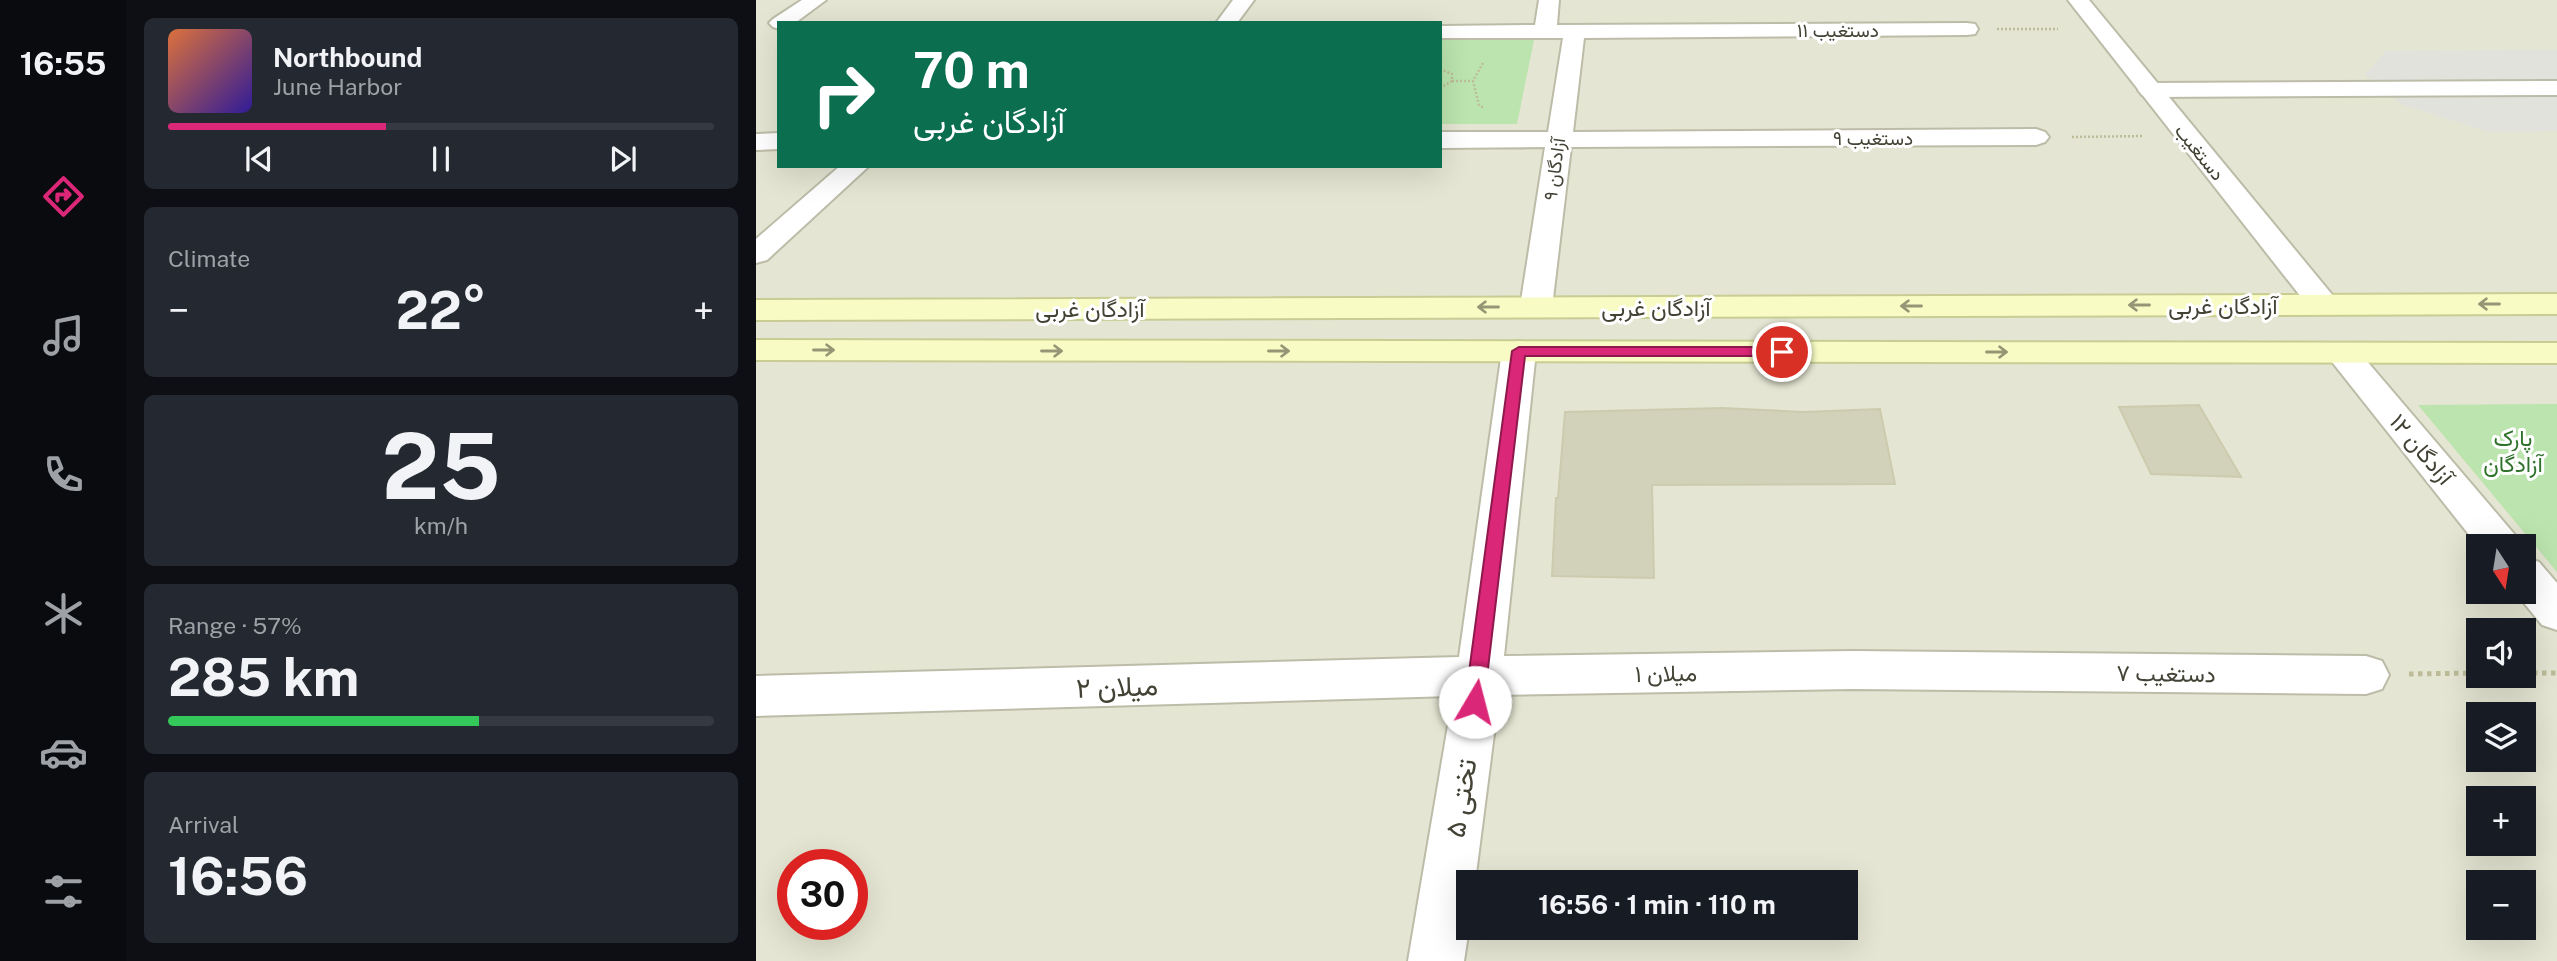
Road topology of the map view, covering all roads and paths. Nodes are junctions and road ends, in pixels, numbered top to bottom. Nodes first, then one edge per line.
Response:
1 (816, 0) edge
2 (1244, 0) edge
3 (1549, 0) edge
4 (2078, 0) edge
5 (785, 21) edge
6 (1228, 21) edge
7 (1967, 29) joint
8 (2101, 29) junction
9 (1442, 32) edge
10 (1545, 33) junction
11 (1574, 33) junction
12 (1442, 70) edge
13 (1452, 81) junction
14 (1473, 81) junction
15 (1442, 87) edge
16 (2557, 88) edge
17 (2150, 90) junction
18 (1489, 111) dead end
19 (2188, 136) junction
20 (2036, 137) joint
21 (1442, 140) edge
22 (1558, 140) junction
23 (777, 141) edge
24 (756, 142) edge
25 (854, 168) edge
26 (756, 254) edge
27 (2323, 304) junction
28 (2557, 304) edge
29 (1847, 306) junction
30 (1536, 307) junction
31 (936, 309) junction
32 (756, 310) edge
33 (756, 350) edge
34 (900, 351) junction
35 (1519, 351) junction
36 (1860, 352) junction
37 (2342, 353) junction
38 (2557, 353) edge
39 (2491, 534) edge
40 (2536, 588) edge
41 (2557, 613) edge
42 (1853, 670) joint
43 (2466, 673) edge
44 (2536, 673) edge
45 (2557, 673) edge
46 (2366, 675) joint
47 (1479, 676) junction
48 (756, 696) edge
49 (1436, 961) edge

1 - 5 street
2 - 6 street
3 - 10 street
4 - 8 street, دستغیب
7 - 8 path
7 - 11 street, دستغیب ۱۱
8 - 17 street, دستغیب
9 - 10 street, دستغیب ۱۱
10 - 11 street, دستغیب ۱۱
10 - 14 path
11 - 22 street, آزادگان ۹
12 - 13 path
13 - 14 path
13 - 15 path
14 - 18 path
16 - 17 street
17 - 19 street, دستغیب
19 - 20 path
19 - 27 street, دستغیب
20 - 22 street, دستغیب ۹
21 - 22 street, دستغیب ۹
22 - 30 street, آزادگان ۹
23 - 24 street
25 - 26 street
28 -> 27 main road, آزادگان غربی
27 -> 29 main road, آزادگان غربی
29 - 30 main road, آزادگان غربی
29 - 36 main road
30 -> 31 main road, آزادگان غربی
31 - 32 main road, آزادگان غربی
31 - 34 main road
33 -> 34 main road, آزادگان غربی
34 -> 35 main road, آزادگان غربی
35 - 36 main road, آزادگان غربی
35 - 47 street, تختی ۵
36 -> 37 main road, آزادگان غربی
37 - 38 main road, آزادگان غربی
37 - 39 street, آزادگان ۱۲
40 - 41 street
42 - 46 street, دستغیب ۷
42 - 47 street, میلان ۱
43 - 46 path
44 - 45 path
47 - 48 street, میلان ۲
47 - 49 street, تختی ۵

